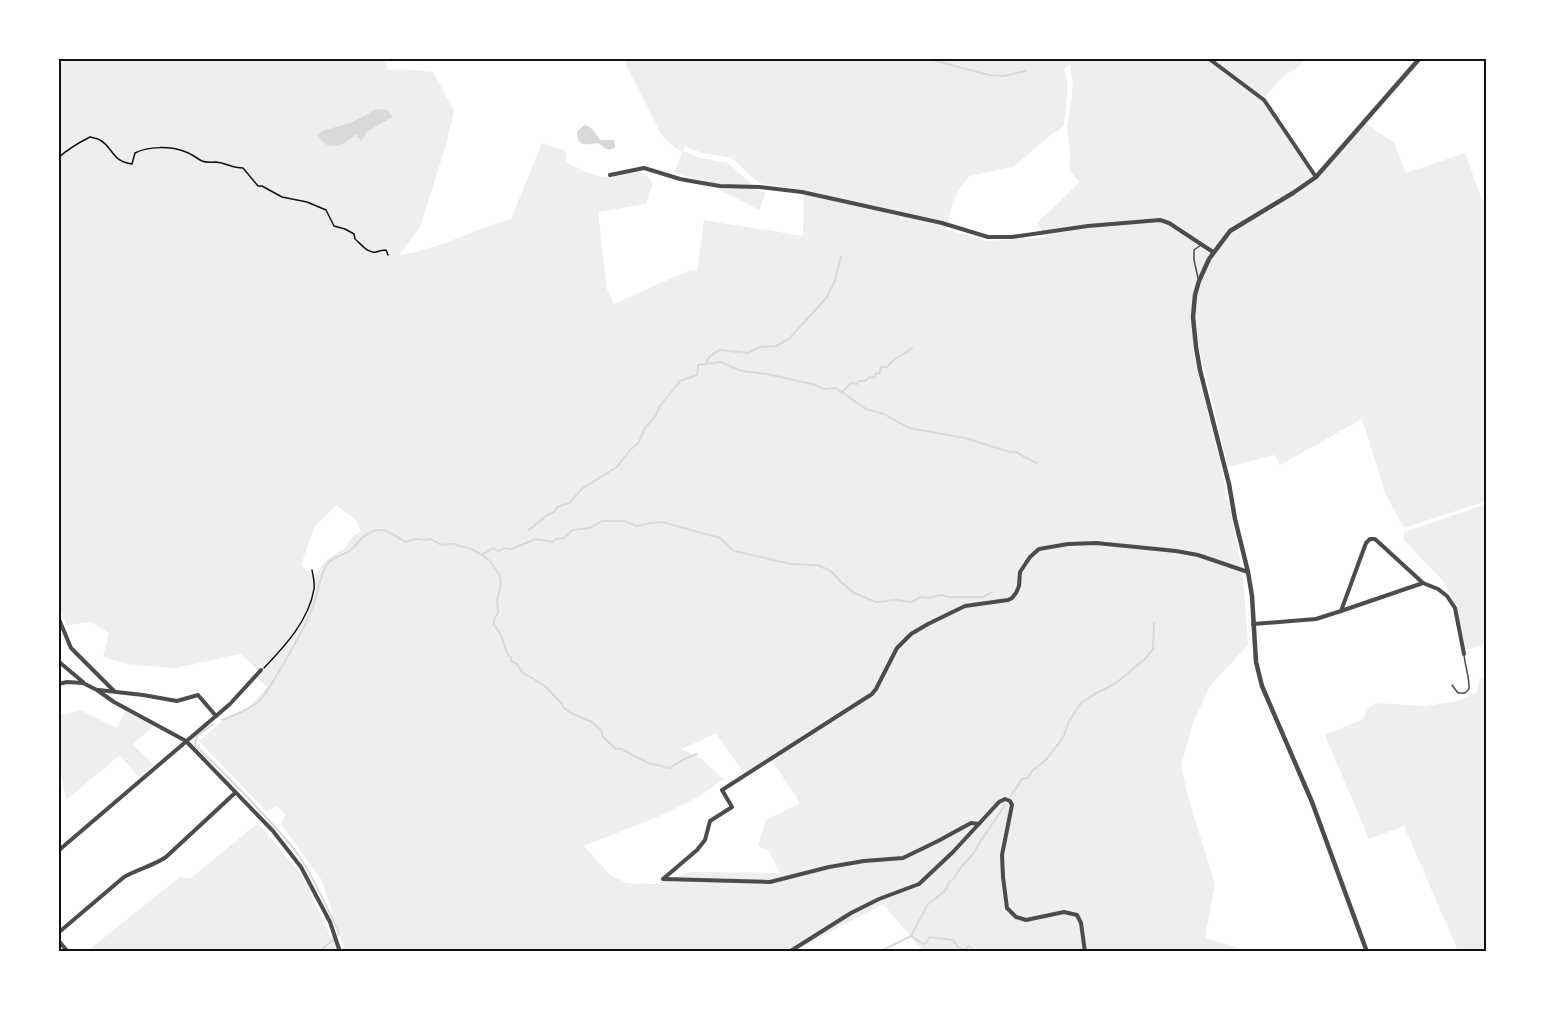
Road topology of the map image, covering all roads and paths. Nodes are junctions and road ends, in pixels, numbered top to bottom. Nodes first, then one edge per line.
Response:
1 (1208, 58) edge
2 (1420, 58) edge
3 (58, 158) edge
4 (610, 176) dead end
5 (1316, 177) junction
6 (1202, 244) junction
7 (1213, 252) junction
8 (388, 255) dead end
9 (1199, 281) junction
10 (312, 570) dead end
11 (1248, 572) junction
12 (1423, 583) junction
13 (1341, 611) junction
14 (58, 617) edge
15 (1253, 624) junction
16 (1464, 654) joint
17 (58, 661) edge
18 (261, 670) joint
19 (83, 683) junction
20 (58, 684) edge
21 (1452, 685) dead end
22 (98, 690) junction
23 (114, 692) junction
24 (216, 716) junction
25 (186, 741) junction
26 (235, 794) junction
27 (979, 824) junction
28 (58, 851) edge
29 (58, 933) edge
30 (58, 940) edge
31 (68, 951) edge
32 (340, 951) edge
33 (789, 951) edge
34 (1085, 951) edge
35 (1366, 951) edge

1 - 5 street
2 - 5 street
3 - 8 path
4 - 6 street
5 - 7 street
6 - 7 street
6 - 9 lane
7 - 9 street
9 - 11 street
10 - 18 path
11 - 15 street
11 - 27 street
12 - 13 street
12 - 13 street
12 - 16 street
13 - 15 street
14 - 23 street
15 - 35 street
16 - 21 lane
17 - 19 street
18 - 24 street
19 - 20 street
19 - 22 street
22 - 23 street
22 - 25 street
23 - 24 street
24 - 25 street
25 - 26 street
25 - 28 street
26 - 29 street
26 - 32 street
27 - 33 street
27 - 34 street
30 - 31 street

